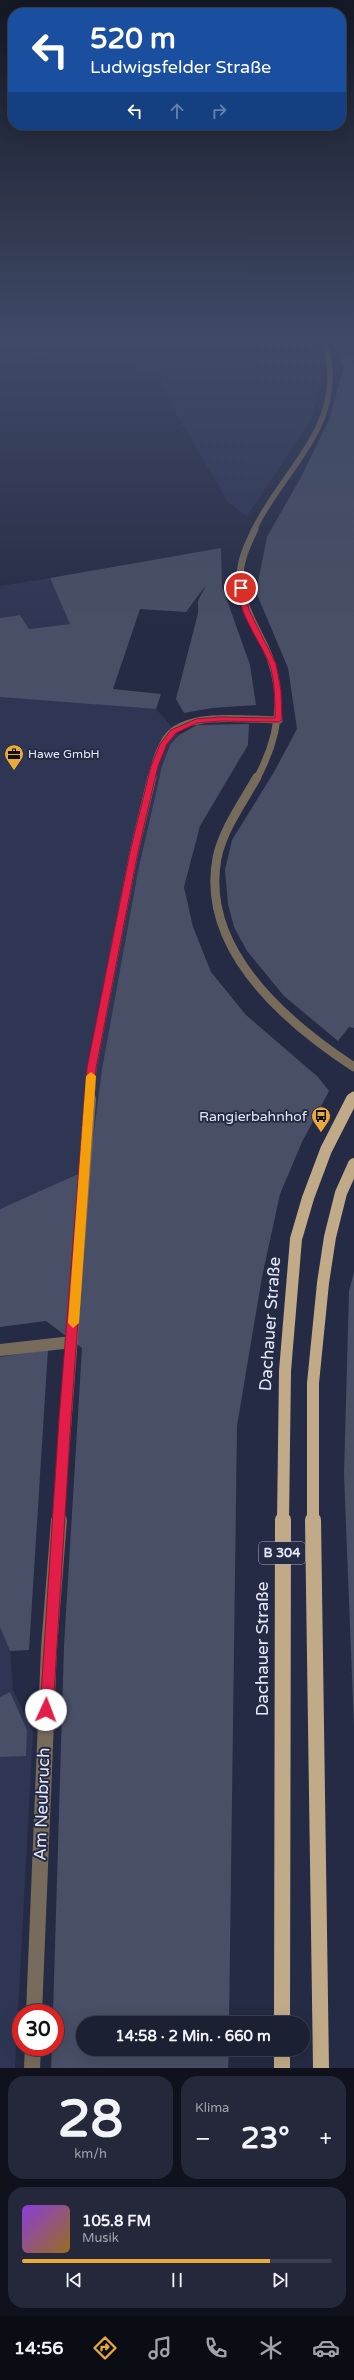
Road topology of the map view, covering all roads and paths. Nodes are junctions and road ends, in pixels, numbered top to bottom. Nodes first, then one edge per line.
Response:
1 (316, 436) edge
2 (279, 720) junction
3 (354, 1067) edge
4 (354, 1096) edge
5 (354, 1164) edge
6 (72, 1342) junction
7 (0, 1350) edge
8 (34, 2004) edge
9 (282, 2016) edge
10 (33, 2056) edge
11 (282, 2056) edge
12 (32, 2068) edge
13 (282, 2068) edge
14 (321, 2068) edge

1 - 2 street
2 - 3 street
2 - 6 street, Am Neubruch
4 - 9 main road, Dachauer Straße / B 304
5 - 14 main road, B 304
6 - 7 street
6 - 8 street, Am Neubruch
10 - 12 street
11 - 13 main road

